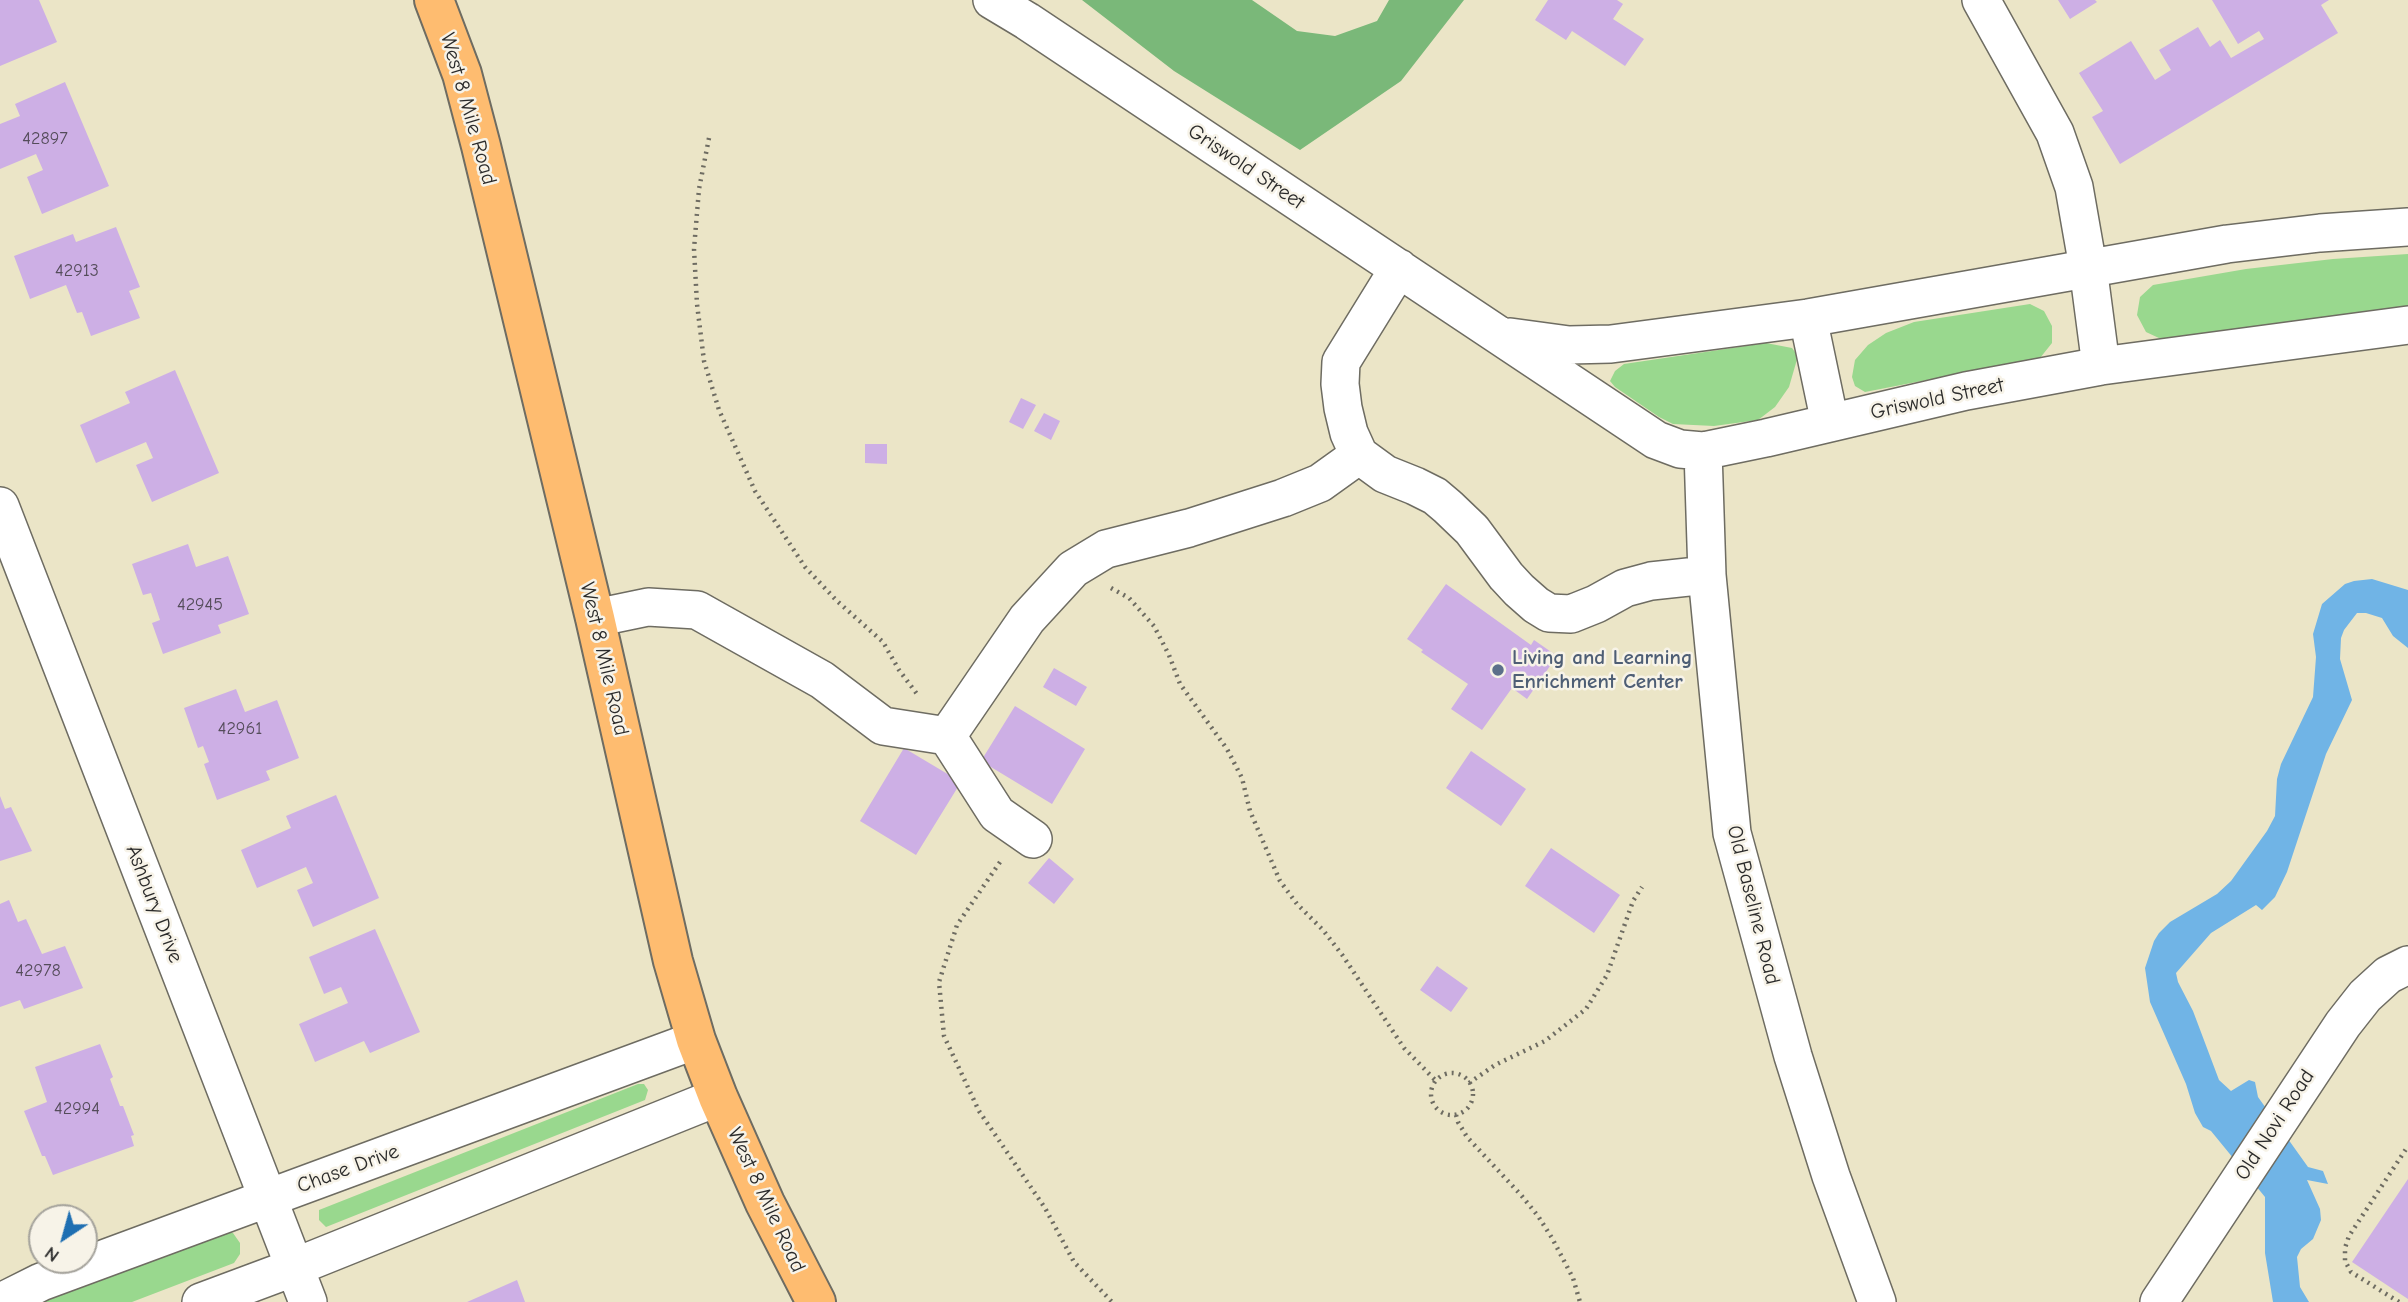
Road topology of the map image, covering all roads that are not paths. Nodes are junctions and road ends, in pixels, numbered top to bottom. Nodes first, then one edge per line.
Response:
1 (434, 0) edge
2 (992, 0) edge
3 (1981, 0) edge
4 (2408, 228) edge
5 (2088, 267) junction
6 (1399, 268) junction
7 (1808, 318) junction
8 (2408, 325) edge
9 (1499, 335) junction
10 (2101, 366) junction
11 (1830, 423) junction
12 (1703, 451) junction
13 (1359, 456) junction
14 (0, 506) edge
15 (1707, 575) junction
16 (595, 618) junction
17 (947, 736) junction
18 (1018, 848) road end
19 (2408, 965) edge
20 (696, 1040) junction
21 (718, 1097) junction
22 (268, 1198) junction
23 (295, 1267) junction
24 (1, 1302) edge
25 (201, 1302) edge
26 (308, 1302) edge
27 (816, 1302) edge
28 (1877, 1302) edge
29 (2159, 1302) edge

1 - 16 main road, West 8 Mile Road
2 - 6 street, Griswold Street
3 - 5 street
4 - 5 street, Griswold Street
5 - 7 street, Griswold Street
5 - 10 street
6 - 9 street, Griswold Street
6 - 13 street
7 - 9 street, Griswold Street
7 - 11 street
8 - 10 street, Griswold Street
9 - 12 street, Griswold Street
10 - 11 street, Griswold Street
11 - 12 street, Griswold Street
12 - 15 street, Old Baseline Road
13 - 15 street
13 - 17 street
14 - 22 street, Ashbury Drive
15 - 28 street, Old Baseline Road
16 - 17 street
16 - 20 main road, West 8 Mile Road
17 - 18 street
19 - 29 street, Old Novi Road
20 - 21 main road, West 8 Mile Road
20 - 22 street, Chase Drive
21 - 23 street
21 - 27 main road, West 8 Mile Road
22 - 23 street, Ashbury Drive
22 - 24 street, Chase Drive
23 - 25 street
23 - 26 street, Ashbury Drive

